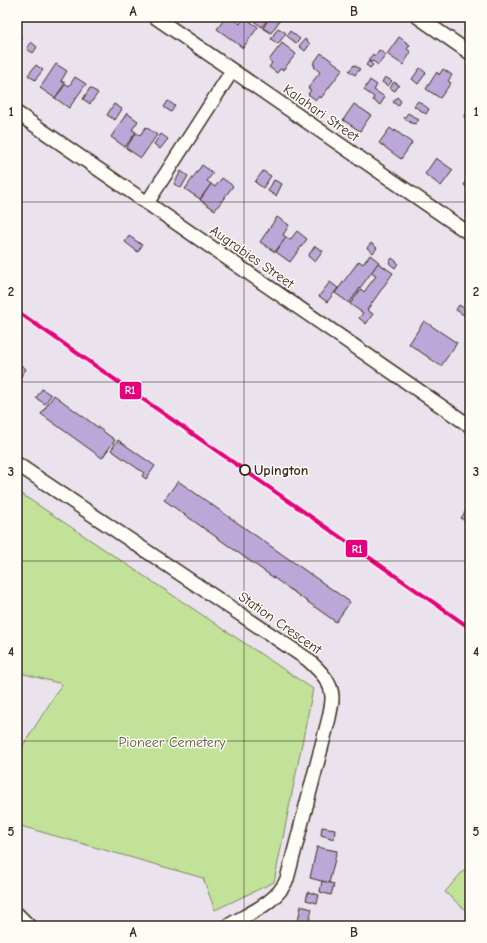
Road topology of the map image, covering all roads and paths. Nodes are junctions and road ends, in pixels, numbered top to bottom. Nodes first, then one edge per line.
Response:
1 (155, 17) edge
2 (418, 17) edge
3 (470, 53) edge
4 (232, 71) junction
5 (17, 113) edge
6 (146, 203) junction
7 (470, 234) edge
8 (470, 426) edge
9 (17, 464) edge
10 (17, 914) edge
11 (29, 926) edge
12 (228, 926) edge

1 - 4 street, Kalahari Street
2 - 3 street
4 - 6 street
4 - 7 street, Kalahari Street
5 - 6 street, Augrabies Street
6 - 8 street, Augrabies Street
9 - 12 street, Station Crescent
10 - 11 street

